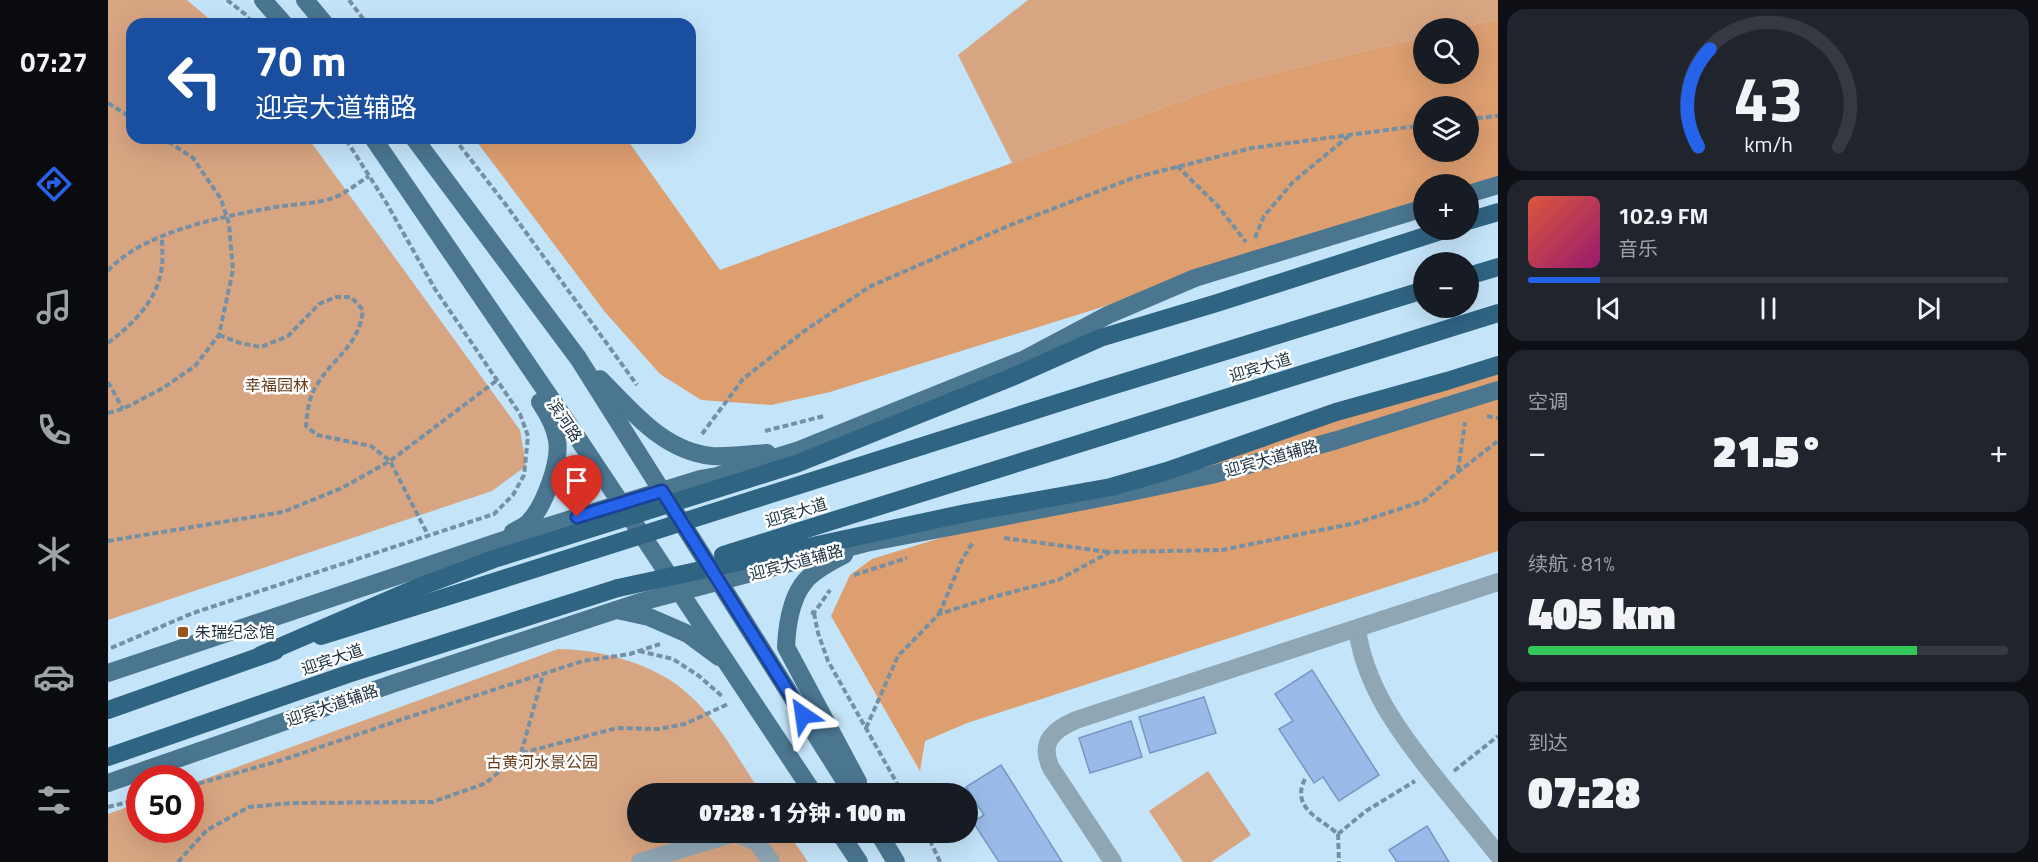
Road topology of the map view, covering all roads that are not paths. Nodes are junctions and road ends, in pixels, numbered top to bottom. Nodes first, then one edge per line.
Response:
1 (263, 0) edge
2 (305, 0) edge
3 (279, 18) edge
4 (320, 18) edge
5 (369, 144) edge
6 (377, 144) edge
7 (418, 144) edge
8 (1498, 185) edge
9 (1479, 191) edge
10 (1413, 211) edge
11 (1498, 212) edge
12 (1479, 218) edge
13 (1413, 240) edge
14 (1498, 267) edge
15 (1479, 273) edge
16 (1413, 293) edge
17 (1498, 313) edge
18 (578, 358) junction
19 (1498, 365) edge
20 (1498, 390) edge
21 (799, 450) junction
22 (662, 491) junction
23 (621, 503) junction
24 (500, 542) junction
25 (866, 543) junction
26 (719, 582) junction
27 (1498, 582) edge
28 (618, 588) junction
29 (681, 592) junction
30 (617, 610) junction
31 (1357, 629) junction
32 (261, 655) junction
33 (730, 665) junction
34 (108, 673) edge
35 (108, 710) edge
36 (108, 757) edge
37 (108, 783) edge
38 (807, 783) edge
39 (846, 783) edge
40 (859, 783) edge
41 (846, 843) edge
42 (885, 843) edge
43 (895, 843) edge
44 (1498, 855) edge
45 (640, 862) edge
46 (771, 862) edge
47 (859, 862) edge
48 (896, 862) edge
49 (906, 862) edge
50 (1113, 862) edge

1 - 3 main road
2 - 4 main road
5 - 24 main road
6 - 23 main road, 滨河路
7 - 18 main road
8 - 9 main road
10 - 21 main road
11 - 12 highway
13 - 32 highway, bridge
14 - 15 highway
16 - 32 highway, 迎宾大道, bridge
17 - 28 highway, 迎宾大道, bridge
18 - 21 main road
18 - 22 main road
19 - 28 highway, bridge
20 - 25 main road, 迎宾大道辅路
21 - 22 main road
22 - 23 main road
22 - 26 main road
23 - 24 main road
23 - 29 main road, 滨河路
24 - 34 main road
25 - 26 main road, 迎宾大道辅路
25 - 40 main road
26 - 29 main road, 迎宾大道辅路
26 - 39 main road
27 - 31 lane
28 - 36 highway, 迎宾大道
29 - 30 main road, 迎宾大道辅路
29 - 33 main road, 滨河路
30 - 33 main road
30 - 37 main road, 迎宾大道辅路
31 - 44 lane
31 - 50 lane
32 - 35 highway, 迎宾大道
33 - 38 main road, 滨河路
41 - 47 main road
42 - 48 main road
43 - 49 main road
45 - 46 lane

